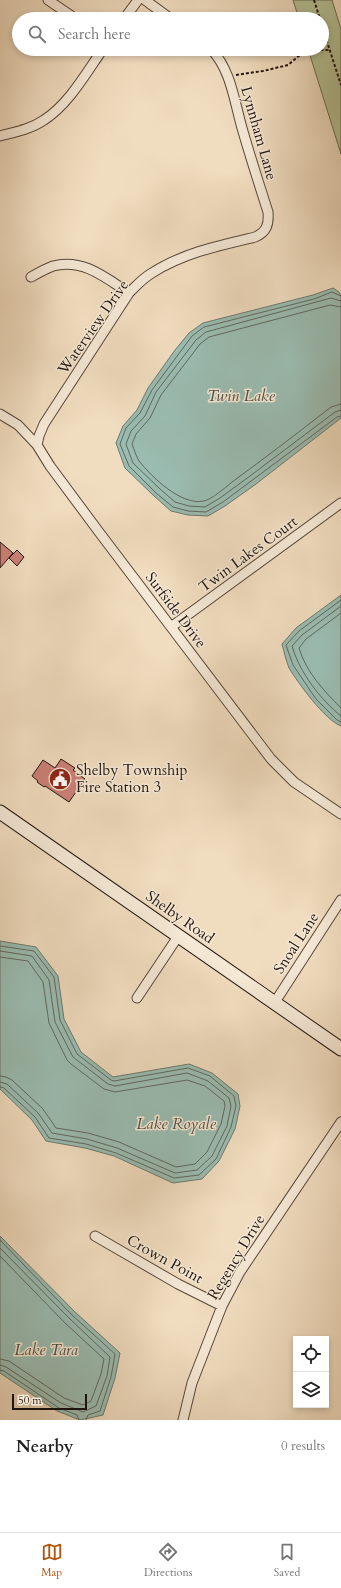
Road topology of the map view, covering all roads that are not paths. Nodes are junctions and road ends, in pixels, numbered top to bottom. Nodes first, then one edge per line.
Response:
1 (48, 0) edge
2 (138, 0) edge
3 (145, 0) edge
4 (66, 12) edge
5 (129, 12) edge
6 (161, 12) edge
7 (98, 56) edge
8 (216, 56) edge
9 (0, 136) edge
10 (266, 229) joint
11 (31, 277) dead end
12 (129, 293) junction
13 (0, 414) edge
14 (37, 445) junction
15 (341, 503) edge
16 (171, 627) junction
17 (0, 812) edge
18 (341, 814) edge
19 (341, 900) edge
20 (179, 935) junction
21 (137, 998) dead end
22 (274, 1002) junction
23 (341, 1049) edge
24 (341, 1122) edge
25 (95, 1236) dead end
26 (222, 1306) junction
27 (183, 1420) edge

1 - 4 street
2 - 5 street
3 - 6 street
7 - 9 street
8 - 10 street, Lynnham Lane
10 - 12 street, Waterview Drive
11 - 12 street
12 - 14 street, Waterview Drive
13 - 14 street, Surfside Drive
14 - 16 street, Surfside Drive
15 - 16 street, Twin Lakes Court
16 - 18 street, Surfside Drive
17 - 20 street, Shelby Road
19 - 22 street, Snoal Lane
20 - 21 street
20 - 22 street, Shelby Road
22 - 23 street, Shelby Road
24 - 26 street, Regency Drive
25 - 26 street, Crown Point
26 - 27 street, Regency Drive

